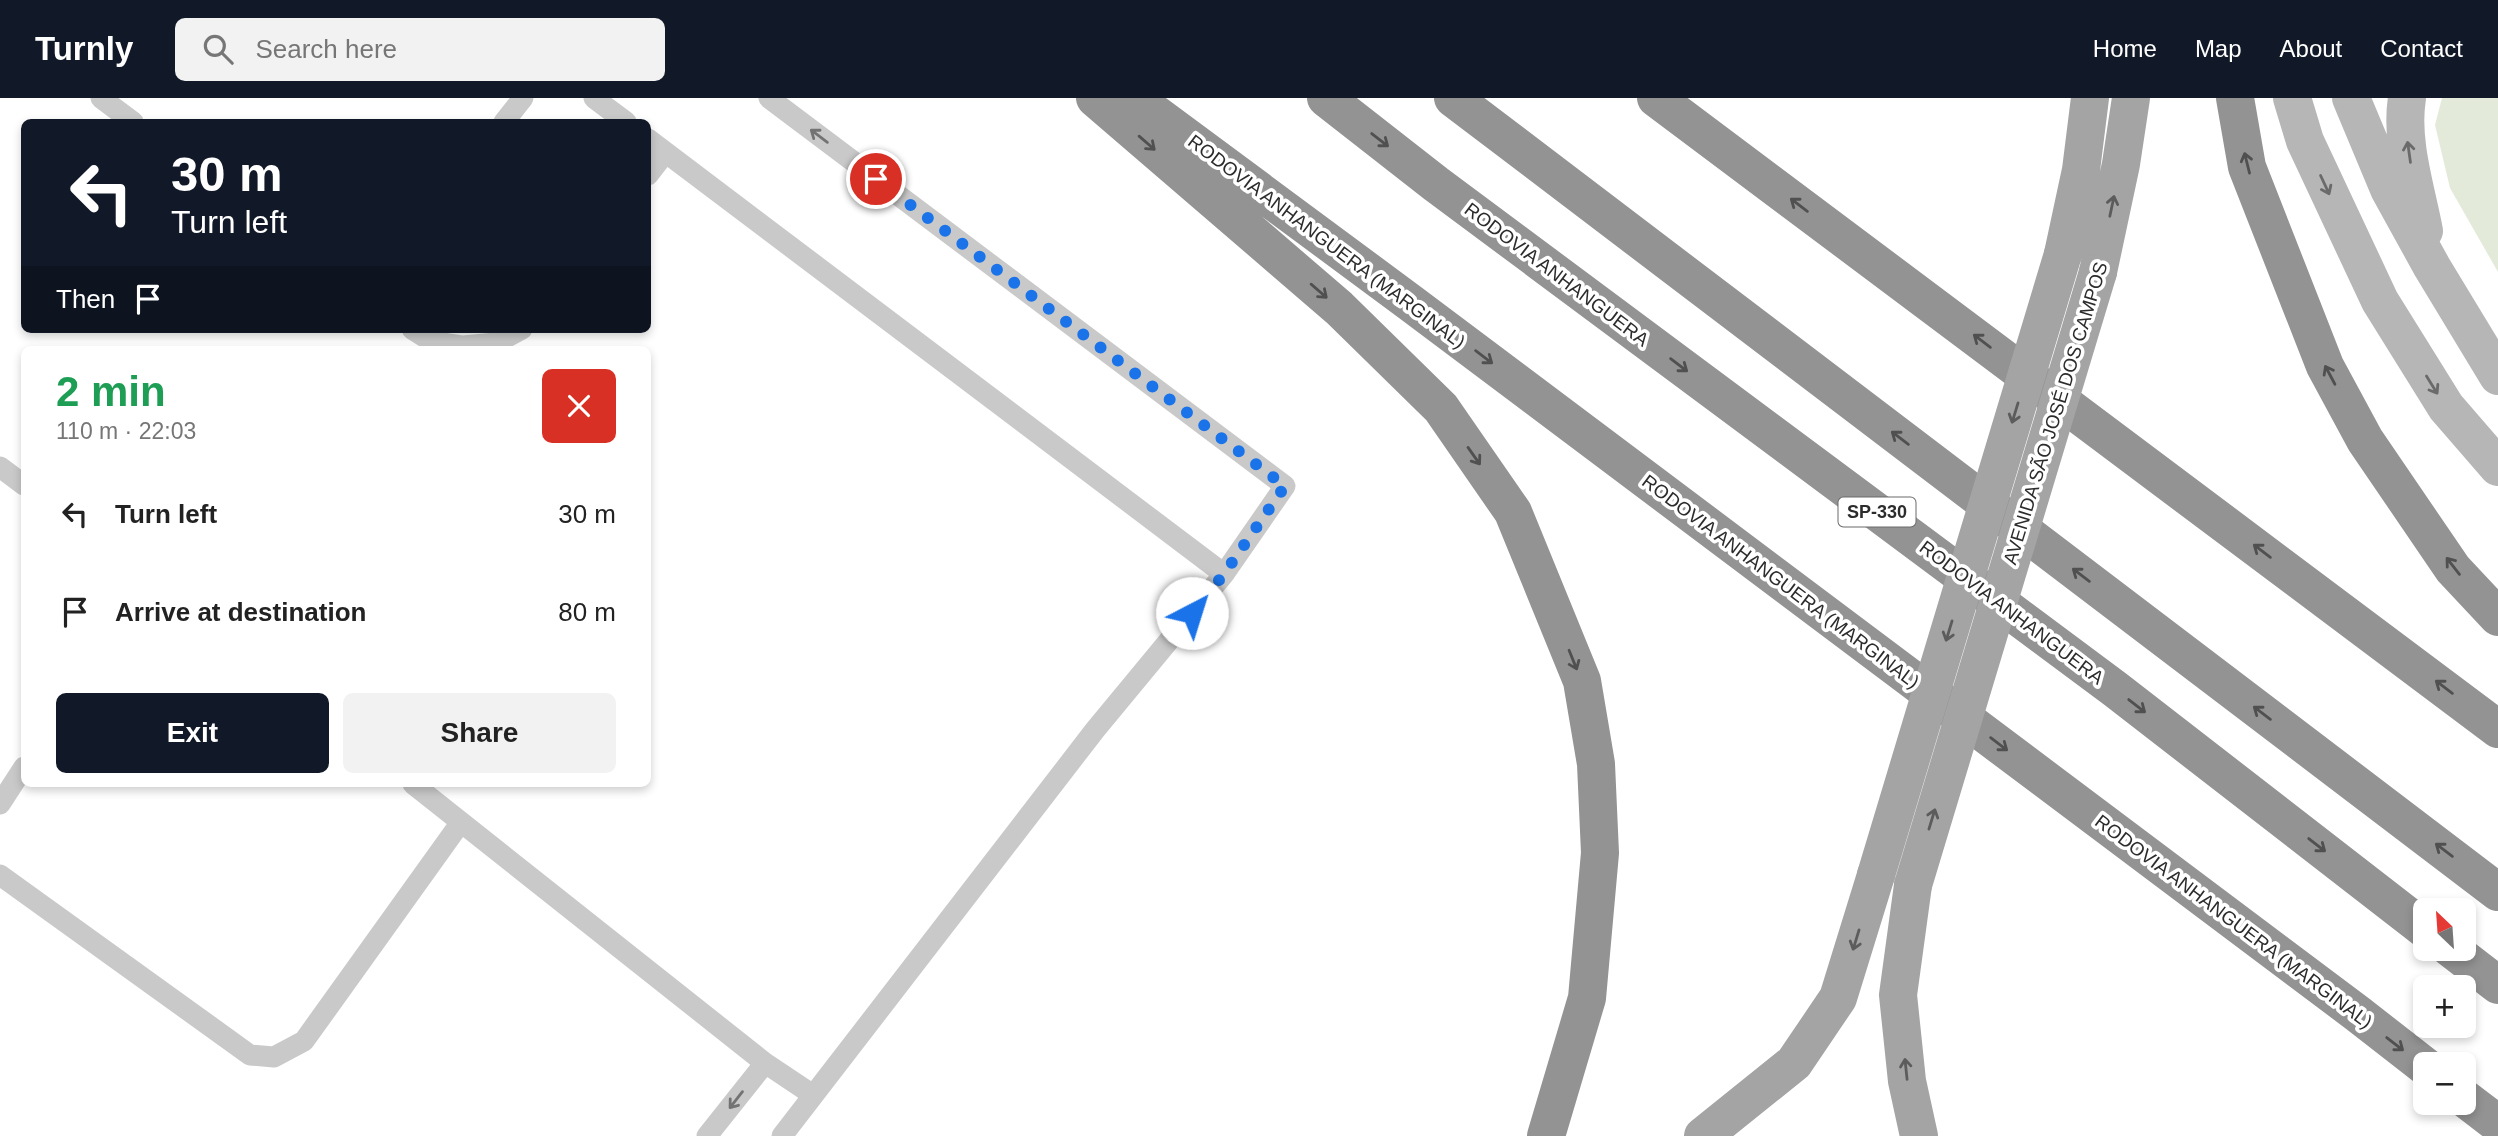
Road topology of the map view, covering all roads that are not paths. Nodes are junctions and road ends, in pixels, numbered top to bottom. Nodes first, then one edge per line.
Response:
1 (101, 98) edge
2 (523, 98) edge
3 (594, 98) edge
4 (769, 98) edge
5 (1095, 98) edge
6 (1134, 98) edge
7 (1326, 98) edge
8 (1453, 98) edge
9 (1656, 98) edge
10 (2091, 98) edge
11 (2131, 98) edge
12 (2235, 98) edge
13 (2292, 98) edge
14 (2351, 98) edge
15 (2407, 98) edge
16 (129, 119) edge
17 (506, 119) edge
18 (622, 119) edge
19 (651, 141) edge
20 (665, 153) junction
21 (651, 171) edge
22 (2432, 267) junction
23 (418, 333) edge
24 (515, 333) edge
25 (463, 346) edge
26 (463, 346) edge
27 (2498, 376) edge
28 (0, 467) edge
29 (2498, 467) edge
30 (21, 483) edge
31 (1224, 574) junction
32 (2498, 617) edge
33 (2498, 729) edge
34 (21, 772) edge
35 (417, 787) edge
36 (0, 804) edge
37 (461, 822) junction
38 (0, 875) edge
39 (2498, 892) edge
40 (2413, 920) edge
41 (2467, 961) edge
42 (2498, 985) edge
43 (2413, 1057) edge
44 (765, 1063) junction
45 (813, 1095) junction
46 (2476, 1107) edge
47 (2498, 1124) edge
48 (707, 1136) edge
49 (782, 1136) edge
50 (1546, 1136) edge
51 (1703, 1136) edge
52 (1919, 1136) edge

1 - 16 lane
2 - 17 lane
3 - 18 lane
31 -> 4 lane
5 -> 50 highway
6 -> 43 highway, RODOVIA ANHANGUERA (MARGINAL)
7 -> 40 highway, RODOVIA ANHANGUERA / SP-330
39 -> 8 highway
33 -> 9 highway
10 -> 51 main road, AVENIDA SÃO JOSÉ DOS CAMPOS, bridge
52 -> 11 main road, AVENIDA SÃO JOSÉ DOS CAMPOS, bridge
32 -> 12 highway
13 -> 29 street
14 - 22 street
22 -> 15 street
19 - 20 lane
20 - 21 lane
20 - 31 lane
22 - 27 street
23 - 26 lane
24 - 25 lane
28 - 30 lane
31 - 45 lane
34 - 36 lane
35 - 37 lane
37 - 38 lane
37 - 44 lane
41 - 42 highway
44 - 45 lane
44 -> 48 lane
45 - 49 lane
46 - 47 highway

